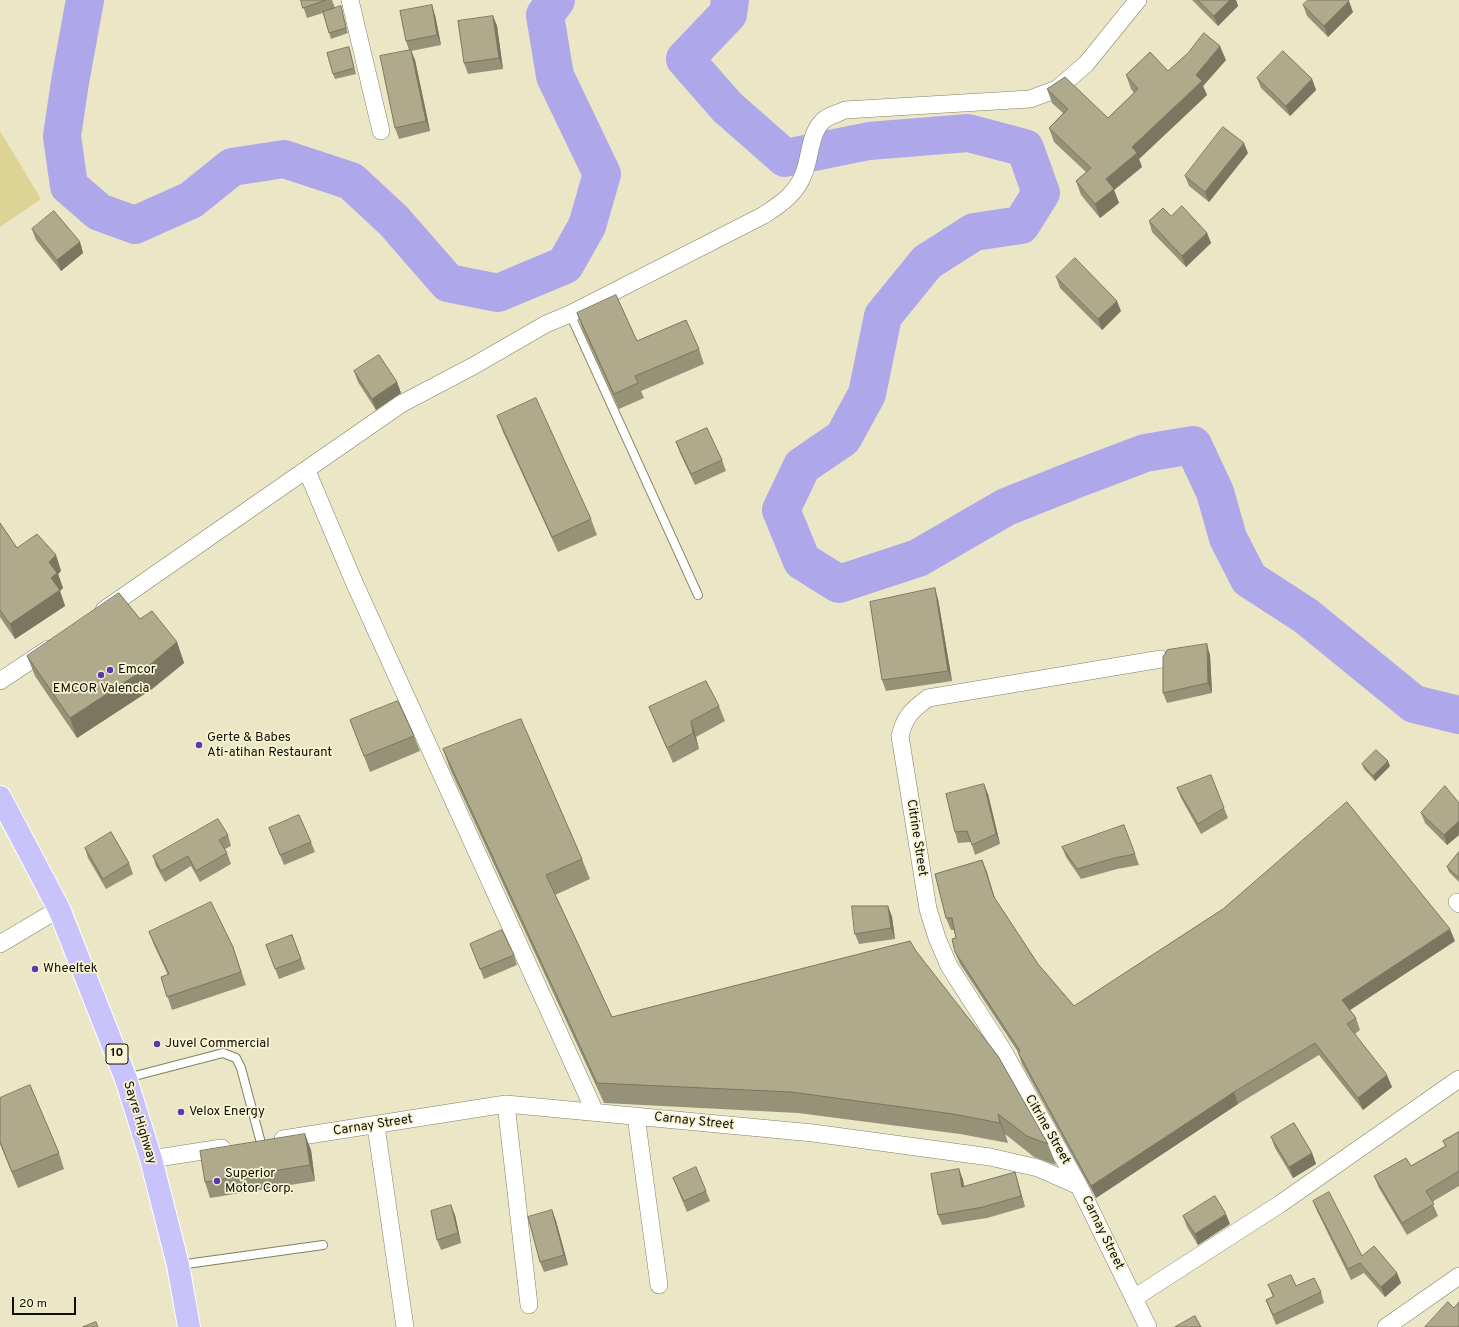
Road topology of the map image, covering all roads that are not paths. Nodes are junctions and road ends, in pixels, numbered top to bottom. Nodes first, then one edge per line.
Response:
1 (350, 0) edge
2 (1138, 0) edge
3 (381, 131) dead end
4 (570, 314) junction
5 (307, 471) junction
6 (698, 596) dead end
7 (92, 619) edge
8 (59, 641) edge
9 (1161, 659) edge
10 (0, 681) edge
11 (0, 798) edge
12 (59, 909) junction
13 (0, 944) edge
14 (126, 1079) junction
15 (1459, 1079) edge
16 (506, 1104) junction
17 (595, 1112) junction
18 (636, 1116) junction
19 (376, 1126) junction
20 (248, 1144) junction
21 (151, 1159) junction
22 (1079, 1186) junction
23 (323, 1245) dead end
24 (178, 1265) junction
25 (1459, 1276) edge
26 (659, 1285) dead end
27 (1134, 1298) junction
28 (529, 1305) dead end
29 (189, 1327) edge
30 (405, 1327) edge
31 (1148, 1327) edge
32 (1386, 1327) edge

1 - 3 street
2 - 4 street
4 - 5 street
4 - 6 lane
5 - 7 street
5 - 17 street
8 - 10 street
9 - 22 street, Citrine Street
11 - 12 highway, Sayre Highway / 10
12 - 13 street
12 - 14 highway, Sayre Highway / 10
14 - 20 lane
14 - 21 highway, Sayre Highway / 10
15 - 27 street
16 - 17 street, Carnay Street
16 - 19 street, Carnay Street
16 - 28 street
17 - 18 street, Carnay Street
18 - 22 street, Carnay Street
18 - 26 street
19 - 20 street, Carnay Street
19 - 30 street
20 - 21 street, Carnay Street
21 - 24 highway, Sayre Highway / 10
22 - 27 street, Carnay Street
23 - 24 lane
24 - 29 highway, Sayre Highway / 10
25 - 32 street
27 - 31 street, Carnay Street

